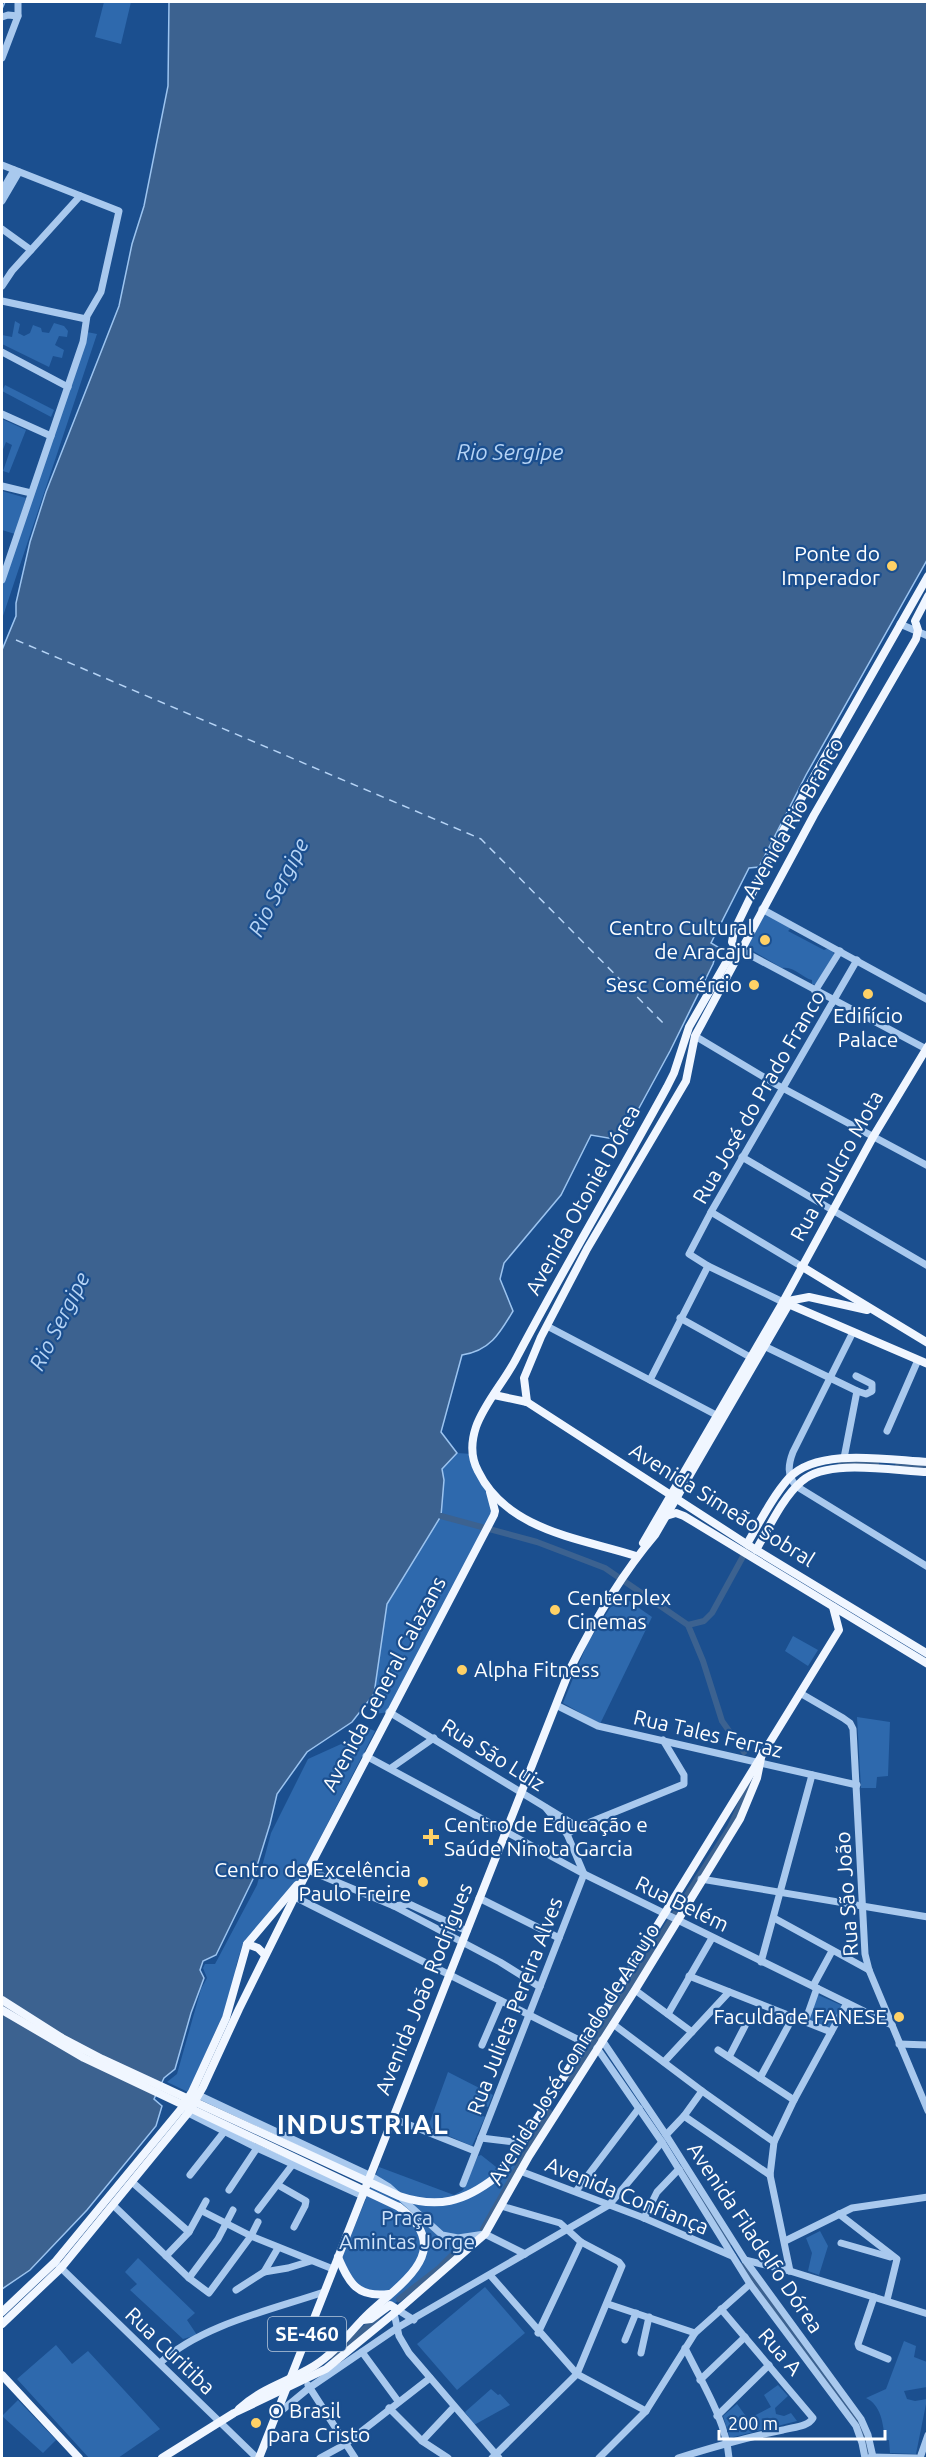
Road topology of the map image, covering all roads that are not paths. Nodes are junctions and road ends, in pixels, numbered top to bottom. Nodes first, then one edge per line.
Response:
1 (18, 2) edge
2 (18, 16) junction
3 (2, 17) edge
4 (2, 58) edge
5 (2, 165) edge
6 (17, 172) junction
7 (2, 192) edge
8 (80, 196) junction
9 (2, 201) edge
10 (2, 229) edge
11 (31, 250) junction
12 (2, 286) edge
13 (2, 301) edge
14 (86, 319) junction
15 (2, 352) edge
16 (68, 387) junction
17 (2, 414) edge
18 (51, 436) junction
19 (2, 486) edge
20 (31, 493) junction
21 (927, 576) edge
22 (2, 580) edge
23 (927, 597) edge
24 (900, 624) junction
25 (918, 630) junction
26 (927, 636) edge
27 (762, 909) junction
28 (739, 949) junction
29 (840, 951) junction
30 (858, 960) junction
31 (815, 991) junction
32 (833, 1000) junction
33 (927, 1000) edge
34 (696, 1036) junction
35 (927, 1050) edge
36 (782, 1088) junction
37 (873, 1137) junction
38 (742, 1157) junction
39 (927, 1166) edge
40 (832, 1210) junction
41 (711, 1212) junction
42 (708, 1266) junction
43 (801, 1266) junction
44 (927, 1266) edge
45 (786, 1303) junction
46 (876, 1312) junction
47 (680, 1318) junction
48 (547, 1326) junction
49 (853, 1332) junction
50 (927, 1343) edge
51 (764, 1346) junction
52 (750, 1357) junction
53 (918, 1360) junction
54 (927, 1364) edge
55 (856, 1376) dead end
56 (831, 1379) junction
57 (650, 1380) junction
58 (857, 1391) junction
59 (494, 1395) junction
60 (527, 1402) junction
61 (720, 1417) junction
62 (887, 1431) dead end
63 (844, 1458) junction
64 (927, 1462) edge
65 (927, 1472) edge
66 (790, 1478) junction
67 (796, 1486) junction
68 (489, 1489) junction
69 (673, 1497) junction
70 (665, 1516) junction
71 (748, 1550) junction
72 (636, 1556) junction
73 (927, 1566) edge
74 (833, 1607) junction
75 (852, 1618) junction
76 (839, 1630) junction
77 (888, 1630) junction
78 (927, 1654) edge
79 (927, 1664) edge
80 (800, 1693) junction
81 (556, 1705) junction
82 (389, 1712) junction
83 (434, 1738) junction
84 (663, 1740) junction
85 (366, 1756) junction
86 (758, 1763) junction
87 (391, 1768) junction
88 (812, 1775) junction
89 (857, 1785) junction
90 (521, 1792) junction
91 (546, 1808) junction
92 (578, 1827) junction
93 (507, 1832) junction
94 (567, 1834) junction
95 (306, 1872) junction
96 (585, 1874) junction
97 (701, 1879) junction
98 (781, 1892) junction
99 (292, 1895) junction
100 (479, 1898) junction
101 (394, 1906) junction
102 (863, 1906) junction
103 (666, 1915) junction
104 (927, 1917) edge
105 (774, 1918) junction
106 (676, 1920) junction
107 (466, 1931) junction
108 (559, 1938) junction
109 (712, 1938) junction
110 (462, 1942) junction
111 (247, 1944) junction
112 (832, 1951) junction
113 (265, 1955) junction
114 (651, 1960) junction
115 (637, 1962) junction
116 (761, 1962) junction
117 (869, 1970) junction
118 (450, 1976) junction
119 (689, 1976) junction
120 (815, 1987) junction
121 (540, 1988) junction
122 (635, 1990) junction
123 (729, 1992) junction
124 (2, 2000) edge
125 (501, 2001) junction
126 (847, 2003) junction
127 (2, 2010) edge
128 (529, 2014) junction
129 (668, 2014) junction
130 (794, 2017) junction
131 (805, 2022) junction
132 (613, 2024) junction
133 (892, 2025) junction
134 (745, 2026) dead end
135 (692, 2032) junction
136 (831, 2032) junction
137 (585, 2043) junction
138 (599, 2044) junction
139 (899, 2044) junction
140 (482, 2045) dead end
141 (927, 2045) edge
142 (718, 2050) dead end
143 (729, 2057) junction
144 (664, 2062) junction
145 (760, 2078) junction
146 (561, 2081) junction
147 (702, 2091) junction
148 (195, 2094) junction
149 (794, 2100) junction
150 (639, 2108) junction
151 (185, 2111) junction
152 (927, 2111) edge
153 (556, 2112) junction
154 (684, 2116) junction
155 (392, 2118) junction
156 (224, 2132) junction
157 (666, 2135) junction
158 (480, 2138) junction
159 (662, 2142) junction
160 (774, 2142) junction
161 (522, 2143) junction
162 (257, 2148) junction
163 (476, 2151) junction
164 (293, 2164) junction
165 (679, 2169) junction
166 (520, 2171) junction
167 (190, 2175) dead end
168 (770, 2175) junction
169 (371, 2176) junction
170 (132, 2181) junction
171 (463, 2184) dead end
172 (278, 2185) junction
173 (229, 2190) dead end
174 (576, 2191) junction
175 (363, 2196) junction
176 (927, 2197) edge
177 (206, 2201) dead end
178 (113, 2205) junction
179 (609, 2205) junction
180 (501, 2206) junction
181 (234, 2210) dead end
182 (258, 2210) dead end
183 (202, 2211) junction
184 (839, 2214) junction
185 (644, 2218) junction
186 (258, 2222) dead end
187 (227, 2225) junction
188 (294, 2227) dead end
189 (567, 2230) junction
190 (189, 2232) junction
191 (862, 2233) junction
192 (485, 2234) junction
193 (251, 2236) junction
194 (279, 2239) dead end
195 (784, 2241) junction
196 (580, 2242) junction
197 (840, 2243) dead end
198 (277, 2247) junction
199 (855, 2247) junction
200 (525, 2254) junction
201 (166, 2256) junction
202 (338, 2257) junction
203 (734, 2257) junction
204 (897, 2259) junction
205 (745, 2260) junction
206 (310, 2261) junction
207 (58, 2265) junction
208 (333, 2269) junction
209 (790, 2271) junction
210 (264, 2272) junction
211 (490, 2275) junction
212 (189, 2278) junction
213 (750, 2284) junction
214 (236, 2290) dead end
215 (324, 2292) junction
216 (389, 2294) junction
217 (874, 2297) junction
218 (887, 2300) junction
219 (608, 2304) junction
220 (721, 2309) junction
221 (396, 2311) junction
222 (2, 2312) edge
223 (636, 2313) junction
224 (927, 2314) edge
225 (649, 2317) junction
226 (363, 2319) junction
227 (414, 2320) junction
228 (2, 2324) edge
229 (397, 2328) junction
230 (538, 2332) junction
231 (695, 2333) junction
232 (745, 2337) junction
233 (625, 2340) dead end
234 (685, 2348) junction
235 (362, 2352) junction
236 (641, 2353) dead end
237 (888, 2359) dead end
238 (160, 2363) junction
239 (769, 2365) junction
240 (577, 2374) junction
241 (2, 2375) edge
242 (290, 2377) junction
243 (430, 2378) junction
244 (700, 2380) junction
245 (307, 2384) junction
246 (285, 2389) junction
247 (398, 2401) junction
248 (454, 2407) junction
249 (389, 2408) junction
250 (646, 2411) junction
251 (234, 2413) junction
252 (275, 2416) junction
253 (717, 2416) junction
254 (220, 2423) junction
255 (927, 2436) edge
256 (422, 2441) junction
257 (728, 2442) junction
258 (344, 2445) junction
259 (79, 2458) edge
260 (162, 2458) edge
261 (258, 2458) edge
262 (320, 2458) edge
263 (355, 2458) edge
264 (448, 2458) edge
265 (495, 2458) edge
266 (599, 2458) edge
267 (678, 2458) edge
268 (729, 2458) edge
269 (868, 2458) edge
270 (918, 2458) edge

1 - 2 street
2 - 3 street
2 - 4 street
5 - 6 street
6 - 7 street
6 - 8 street
6 - 9 street
8 - 11 street
8 - 14 street
10 - 11 street
11 - 12 street
13 - 14 street
14 - 16 street
15 - 16 street
16 - 18 street
17 - 18 street
18 - 20 street
19 - 20 street
20 - 22 street
21 - 24 main road, Avenida Rio Branco
23 - 25 main road, Avenida Rio Branco
24 - 25 street
24 - 28 main road, Avenida Rio Branco
25 - 26 street
25 - 27 main road, Avenida Rio Branco
27 - 28 main road, Avenida Rio Branco
27 - 29 street
28 - 31 street
28 - 34 main road, Avenida Otoniel Dórea
28 - 59 main road, Avenida Otoniel Dórea
29 - 30 street
29 - 31 street
30 - 32 street, Rua José do Prado Franco
30 - 33 street
31 - 32 street
32 - 35 street
32 - 36 street, Rua José do Prado Franco
34 - 36 street
34 - 48 main road, Avenida Otoniel Dórea
35 - 37 main road, Rua Apulcro Mota
36 - 37 street
36 - 38 street, Rua José do Prado Franco
37 - 39 street
37 - 40 main road, Rua Apulcro Mota
38 - 40 street
38 - 41 street, Rua José do Prado Franco
40 - 43 main road, Rua Apulcro Mota
40 - 44 street
41 - 42 street, Rua José do Prado Franco
41 - 43 street
42 - 45 street
42 - 47 street
43 - 45 main road, Rua Apulcro Mota
43 - 46 main road
45 - 46 main road
45 - 49 main road
45 - 51 main road
45 - 52 main road
46 - 50 main road
47 - 52 street
47 - 57 street
48 - 57 street
48 - 60 main road, Avenida Otoniel Dórea
49 - 53 main road
49 - 56 street
51 - 56 street
51 - 61 main road
52 - 61 main road
53 - 54 main road
53 - 62 street
55 - 58 street
56 - 58 street
56 - 66 street
57 - 61 street
58 - 63 street
59 - 60 main road, Avenida Simeão Sobral
59 - 68 main road, Avenida Otoniel Dórea
60 - 69 main road, Avenida Simeão Sobral
61 - 69 main road
63 - 64 main road
63 - 66 main road
65 - 67 main road
66 - 67 street
66 - 71 main road
67 - 71 main road
67 - 73 street
68 - 72 main road
68 - 82 main road, Avenida General Calazans
69 - 70 main road, SE-460
69 - 71 main road, Avenida Simeão Sobral
69 - 72 main road
70 - 71 main road, Avenida Simeão Sobral
70 - 72 main road, SE-460
71 - 74 main road, Avenida Simeão Sobral
71 - 77 main road, Avenida Simeão Sobral
72 - 81 main road, Avenida João Rodrigues / SE-460
74 - 75 main road, Avenida Simeão Sobral
74 - 76 main road
75 - 76 main road
75 - 77 main road
75 - 79 main road, Avenida Simeão Sobral
76 - 80 main road
77 - 78 main road, Avenida Simeão Sobral
80 - 86 main road
80 - 89 street, Rua São João
81 - 84 street, Rua Tales Ferraz
81 - 90 main road, Avenida João Rodrigues / SE-460
82 - 83 street, Rua São Luiz
82 - 85 main road, Avenida General Calazans
83 - 87 street
83 - 90 street, Rua São Luiz
84 - 86 street, Rua Tales Ferraz
84 - 92 street
85 - 87 street, Rua Belém
85 - 95 main road, Avenida General Calazans
86 - 88 street, Rua Tales Ferraz
86 - 97 main road, Avenida José Conrado de Araujo
86 - 103 main road, Avenida José Conrado de Araujo
87 - 93 street, Rua Belém
88 - 89 street, Rua Tales Ferraz
88 - 98 street
89 - 102 street, Rua São João
90 - 91 street, Rua São Luiz
90 - 93 main road, Avenida João Rodrigues / SE-460
91 - 92 street, Rua São Luiz
91 - 94 street
92 - 94 street
93 - 96 street, Rua Belém
93 - 100 main road, Avenida João Rodrigues / SE-460
94 - 96 street
95 - 99 main road, Avenida General Calazans
95 - 101 street
96 - 103 street, Rua Belém
96 - 108 street, Rua Julieta Pereira Alves
97 - 98 street
97 - 106 main road, Avenida José Conrado de Araujo
98 - 102 street
98 - 105 street
99 - 111 main road, Avenida General Calazans
99 - 113 main road, Avenida General Calazans
99 - 118 street
100 - 107 main road, Avenida João Rodrigues / SE-460
100 - 108 street
101 - 107 street
101 - 110 street
102 - 104 street
102 - 117 street, Rua São João
103 - 106 street, Rua Belém
103 - 115 main road, Avenida José Conrado de Araujo
105 - 112 street
105 - 116 street
106 - 109 street, Rua Belém
106 - 114 main road, Avenida José Conrado de Araujo
107 - 110 main road, Avenida João Rodrigues / SE-460
108 - 121 street, Rua Julieta Pereira Alves
109 - 116 street, Rua Belém
109 - 119 street
110 - 118 main road, Avenida João Rodrigues / SE-460
110 - 121 street
111 - 113 main road
111 - 148 main road, Avenida General Calazans
112 - 117 street
112 - 120 street
113 - 148 main road, Avenida General Calazans
114 - 115 main road
114 - 122 main road, Avenida José Conrado de Araujo
115 - 137 main road, Avenida José Conrado de Araujo
116 - 120 street, Rua Belém
117 - 133 street, Rua São João
118 - 125 street
118 - 155 main road, Avenida João Rodrigues / SE-460
119 - 123 street
119 - 129 street
120 - 126 street, Rua Belém
120 - 131 street
121 - 128 street, Rua Julieta Pereira Alves
122 - 129 street
122 - 132 main road, Avenida José Conrado de Araujo
123 - 130 street
123 - 135 street
124 - 161 main road, Avenida José Conrado de Araujo, bridge
125 - 128 street
125 - 140 street
126 - 133 street, Rua Belém
126 - 136 street
127 - 216 main road, bridge
128 - 137 street
128 - 158 street, Rua Julieta Pereira Alves
129 - 135 street
130 - 131 street
130 - 145 street
131 - 136 street
132 - 138 main road, Avenida José Conrado de Araujo
132 - 144 street
133 - 139 street, Rua São João
134 - 143 street
135 - 144 street
136 - 149 street
137 - 146 main road, Avenida José Conrado de Araujo
138 - 150 street, Avenida Filadelfo Dórea
138 - 153 main road, Avenida José Conrado de Araujo
138 - 157 street, Avenida Filadelfo Dórea
139 - 141 street
139 - 152 street, Rua São João
142 - 143 street
143 - 145 street
144 - 147 street
145 - 149 street
146 - 153 main road
146 - 161 main road, Avenida José Conrado de Araujo
147 - 154 street
147 - 160 street
148 - 151 main road, Avenida General Calazans
148 - 169 street
149 - 160 street
150 - 159 street, Avenida Filadelfo Dórea
150 - 174 street
151 - 156 street
151 - 170 main road, Avenida General Calazans
151 - 207 main road, Avenida General Calazans
153 - 166 main road, Avenida José Conrado de Araujo
154 - 157 street
154 - 168 street
155 - 163 street
155 - 169 main road, Avenida João Rodrigues / SE-460
156 - 162 street
156 - 167 street
157 - 205 street, Avenida Filadelfo Dórea
158 - 161 street, Avenida Confiança
158 - 163 street, Rua Julieta Pereira Alves
159 - 165 street, Avenida Filadelfo Dórea
159 - 179 street
160 - 168 street
162 - 164 street
162 - 173 street
163 - 171 street, Rua Julieta Pereira Alves
164 - 172 street
164 - 175 street
165 - 185 street
165 - 203 street, Avenida Filadelfo Dórea
166 - 174 street, Avenida Confiança
166 - 180 main road, Avenida José Conrado de Araujo
168 - 195 street
169 - 175 main road, SE-460
169 - 192 street
170 - 178 main road, Avenida General Calazans
170 - 190 street
172 - 182 street
172 - 188 street
174 - 179 street, Avenida Confiança
175 - 202 main road, SE-460
176 - 184 street
177 - 183 street
178 - 201 street
178 - 207 main road, Avenida General Calazans
179 - 185 street, Avenida Confiança
179 - 189 street
180 - 189 street
180 - 192 main road, Avenida José Conrado de Araujo
181 - 187 street
183 - 187 street
183 - 190 street
184 - 191 street
184 - 195 street
185 - 203 street, Avenida Confiança
186 - 193 street
187 - 193 street
187 - 212 street
189 - 196 street
189 - 200 street
190 - 201 street
191 - 199 street
191 - 204 street
192 - 200 street
192 - 221 main road, Avenida José Conrado de Araujo
193 - 198 street
193 - 212 street
194 - 198 street
195 - 209 street
196 - 219 street
196 - 230 street
197 - 199 street
198 - 206 street
198 - 210 street
199 - 204 street
200 - 211 street
201 - 212 street
202 - 208 main road, SE-460
202 - 216 main road
203 - 205 street, Avenida Confiança
203 - 213 street, Avenida Filadelfo Dórea
204 - 218 street
205 - 209 street, Avenida Confiança
205 - 269 street, Avenida Filadelfo Dórea
206 - 208 street
206 - 210 street
207 - 222 main road, Avenida General Calazans
207 - 228 main road, Avenida General Calazans
207 - 238 street, Rua Curitiba
208 - 215 main road, SE-460
209 - 217 street, Avenida Confiança
210 - 214 street
211 - 227 street
211 - 230 street
213 - 220 street
213 - 269 street, Avenida Filadelfo Dórea
215 - 238 street
215 - 242 main road, SE-460
216 - 226 main road
217 - 218 street, Avenida Confiança
217 - 237 street
218 - 224 street, Avenida Confiança
219 - 223 street
219 - 240 street
220 - 231 street
220 - 232 street, Rua A
221 - 226 main road
221 - 227 street
221 - 229 street
221 - 245 main road, Avenida José Conrado de Araujo
223 - 225 street
223 - 233 street
225 - 231 street
225 - 236 street
226 - 242 main road
227 - 229 street
229 - 235 street
229 - 243 street
230 - 240 street
231 - 234 street
232 - 239 street, Rua A
232 - 244 street
234 - 244 street
234 - 250 street
235 - 245 street
235 - 247 street
238 - 254 street, Rua Curitiba
239 - 253 street
239 - 257 street, Rua A
240 - 250 street
240 - 265 street
241 - 259 main road
242 - 246 main road, SE-460
242 - 251 main road
243 - 247 street
243 - 248 street
244 - 253 street
245 - 246 main road, Avenida José Conrado de Araujo
245 - 252 street
245 - 258 street
246 - 251 main road, Avenida José Conrado de Araujo
246 - 252 main road, SE-460
247 - 249 street
248 - 256 street
248 - 265 street
249 - 256 street
249 - 258 street
250 - 266 street
251 - 254 main road
252 - 261 main road, SE-460
253 - 257 street
254 - 260 main road
254 - 261 street, Rua Curitiba
255 - 270 street
256 - 264 street
257 - 267 street
257 - 268 street
258 - 262 street
258 - 263 street
269 - 270 street

